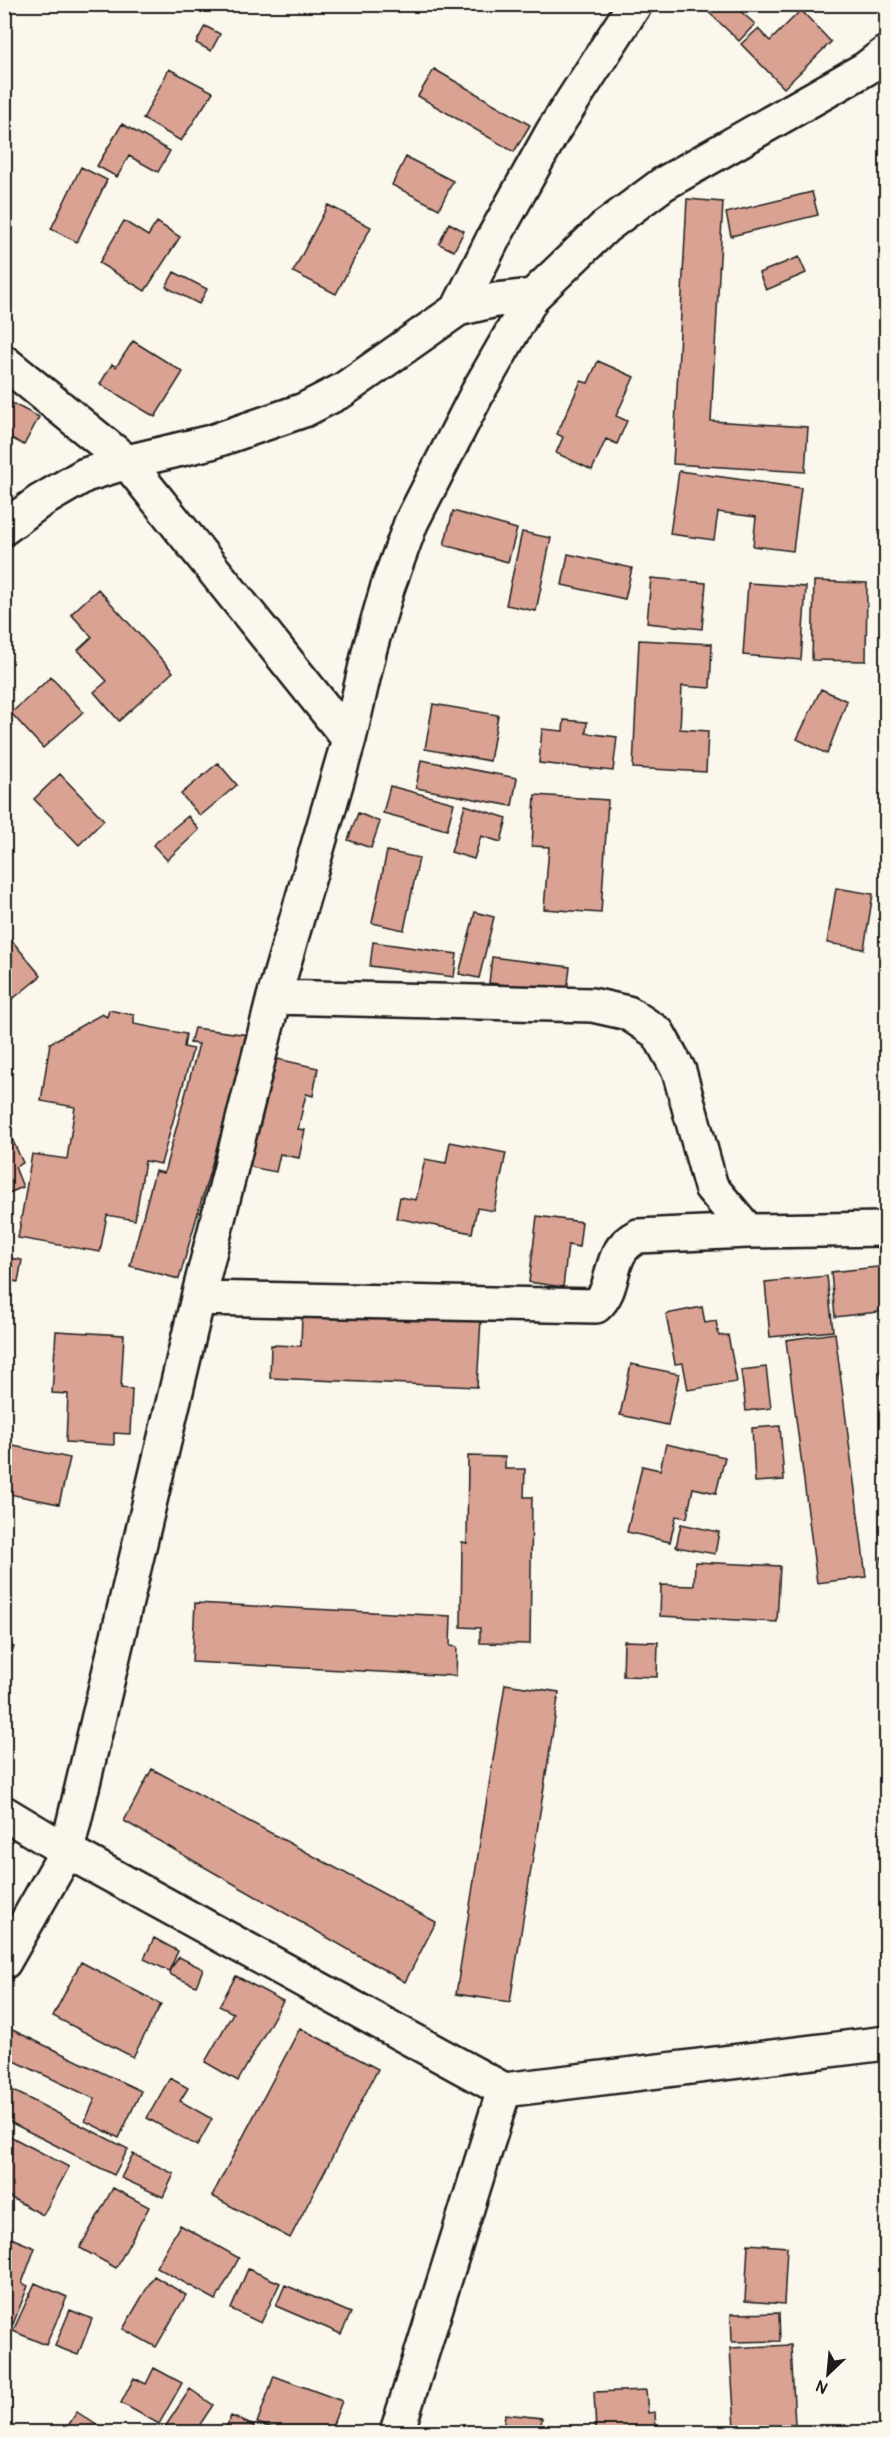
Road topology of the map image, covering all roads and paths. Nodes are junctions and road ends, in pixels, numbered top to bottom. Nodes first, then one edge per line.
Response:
1 (635, 4) edge
2 (886, 53) edge
3 (532, 296) junction
4 (458, 309) junction
5 (4, 362) edge
6 (127, 462) junction
7 (4, 528) edge
8 (349, 739) junction
9 (274, 997) junction
10 (886, 1229) edge
11 (748, 1231) junction
12 (198, 1298) junction
13 (4, 1813) edge
14 (67, 1851) junction
15 (4, 1962) edge
16 (886, 2043) edge
17 (504, 2090) junction
18 (397, 2433) edge

1 - 4 street
2 - 3 street
3 - 4 street
3 - 8 street
4 - 6 street
5 - 6 street
6 - 7 street
6 - 8 street
8 - 9 street
9 - 11 street
9 - 12 street
10 - 11 street
11 - 12 street
12 - 14 street
13 - 14 street
14 - 15 street
14 - 17 street
16 - 17 street
17 - 18 street

